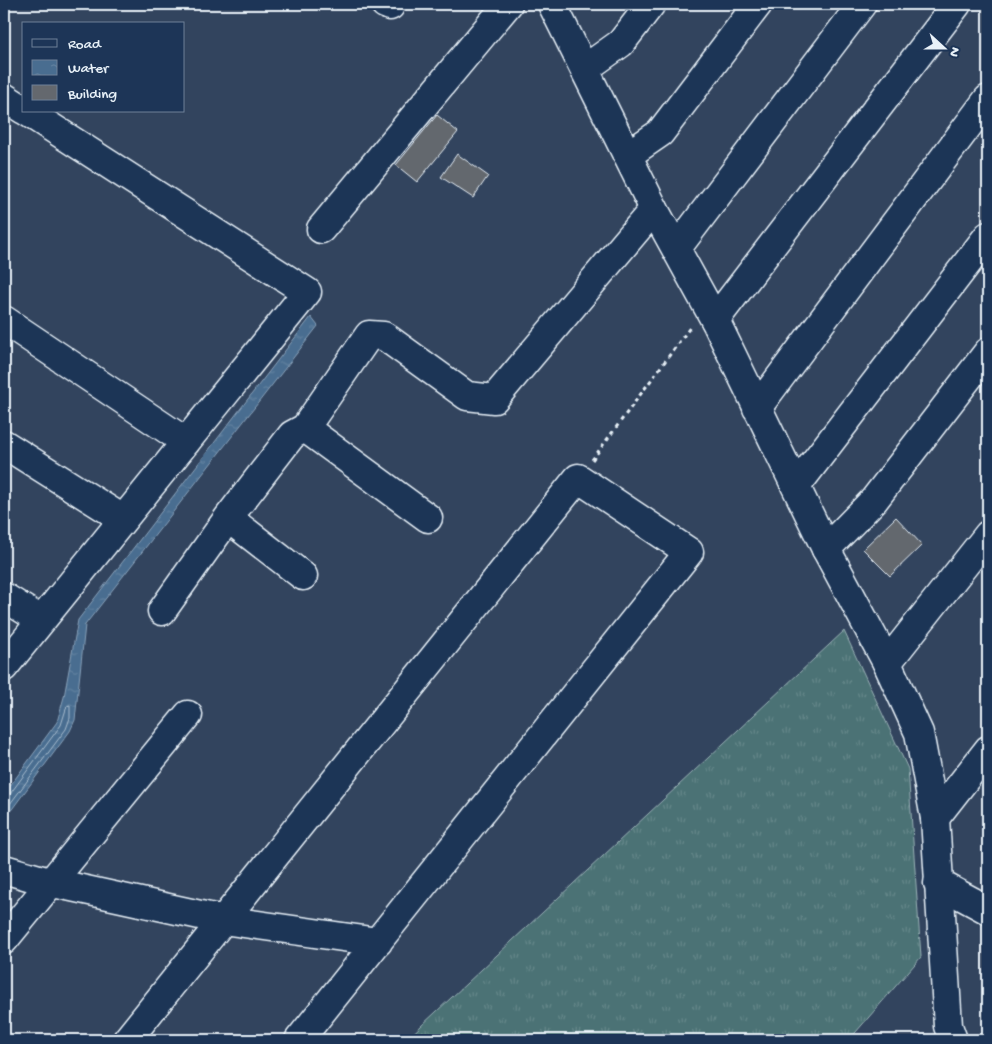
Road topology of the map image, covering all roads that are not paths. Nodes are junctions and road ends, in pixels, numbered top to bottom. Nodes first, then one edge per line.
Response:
1 (508, 4) edge
2 (552, 4) edge
3 (651, 4) edge
4 (758, 4) edge
5 (862, 4) edge
6 (957, 4) edge
7 (586, 68) junction
8 (4, 97) edge
9 (988, 99) edge
10 (22, 108) edge
11 (28, 112) edge
12 (628, 155) junction
13 (654, 209) junction
14 (321, 229) dead end
15 (988, 236) edge
16 (677, 248) junction
17 (711, 312) junction
18 (4, 320) edge
19 (988, 352) edge
20 (757, 408) junction
21 (305, 428) junction
22 (186, 442) junction
23 (4, 444) edge
24 (796, 485) junction
25 (228, 518) junction
26 (428, 518) dead end
27 (123, 519) junction
28 (988, 535) edge
29 (826, 549) junction
30 (303, 576) dead end
31 (4, 597) edge
32 (162, 611) dead end
33 (41, 620) junction
34 (887, 663) junction
35 (4, 666) edge
36 (188, 715) dead end
37 (988, 750) edge
38 (935, 818) junction
39 (4, 868) edge
40 (49, 882) junction
41 (938, 883) junction
42 (988, 910) edge
43 (223, 920) junction
44 (4, 940) edge
45 (378, 942) junction
46 (127, 1040) edge
47 (299, 1040) edge
48 (953, 1040) edge

1 - 14 street
2 - 7 street
3 - 7 street
4 - 12 street
5 - 16 street
6 - 17 street
7 - 12 street
8 - 10 street
9 - 20 street
11 - 22 street
12 - 13 street
13 - 16 street
13 - 21 street
15 - 24 street
16 - 17 street
17 - 20 street
18 - 22 street
19 - 29 street
20 - 24 street
21 - 25 street
21 - 26 street
22 - 27 street
23 - 27 street
24 - 29 street
25 - 30 street
25 - 32 street
27 - 33 street
28 - 34 street
29 - 34 street
31 - 33 street
33 - 35 street
34 - 38 street
36 - 40 street
37 - 38 street
38 - 41 street
39 - 40 street
40 - 43 street
40 - 44 street
41 - 42 street
41 - 48 street
43 - 45 street
43 - 45 street
43 - 46 street
45 - 47 street

